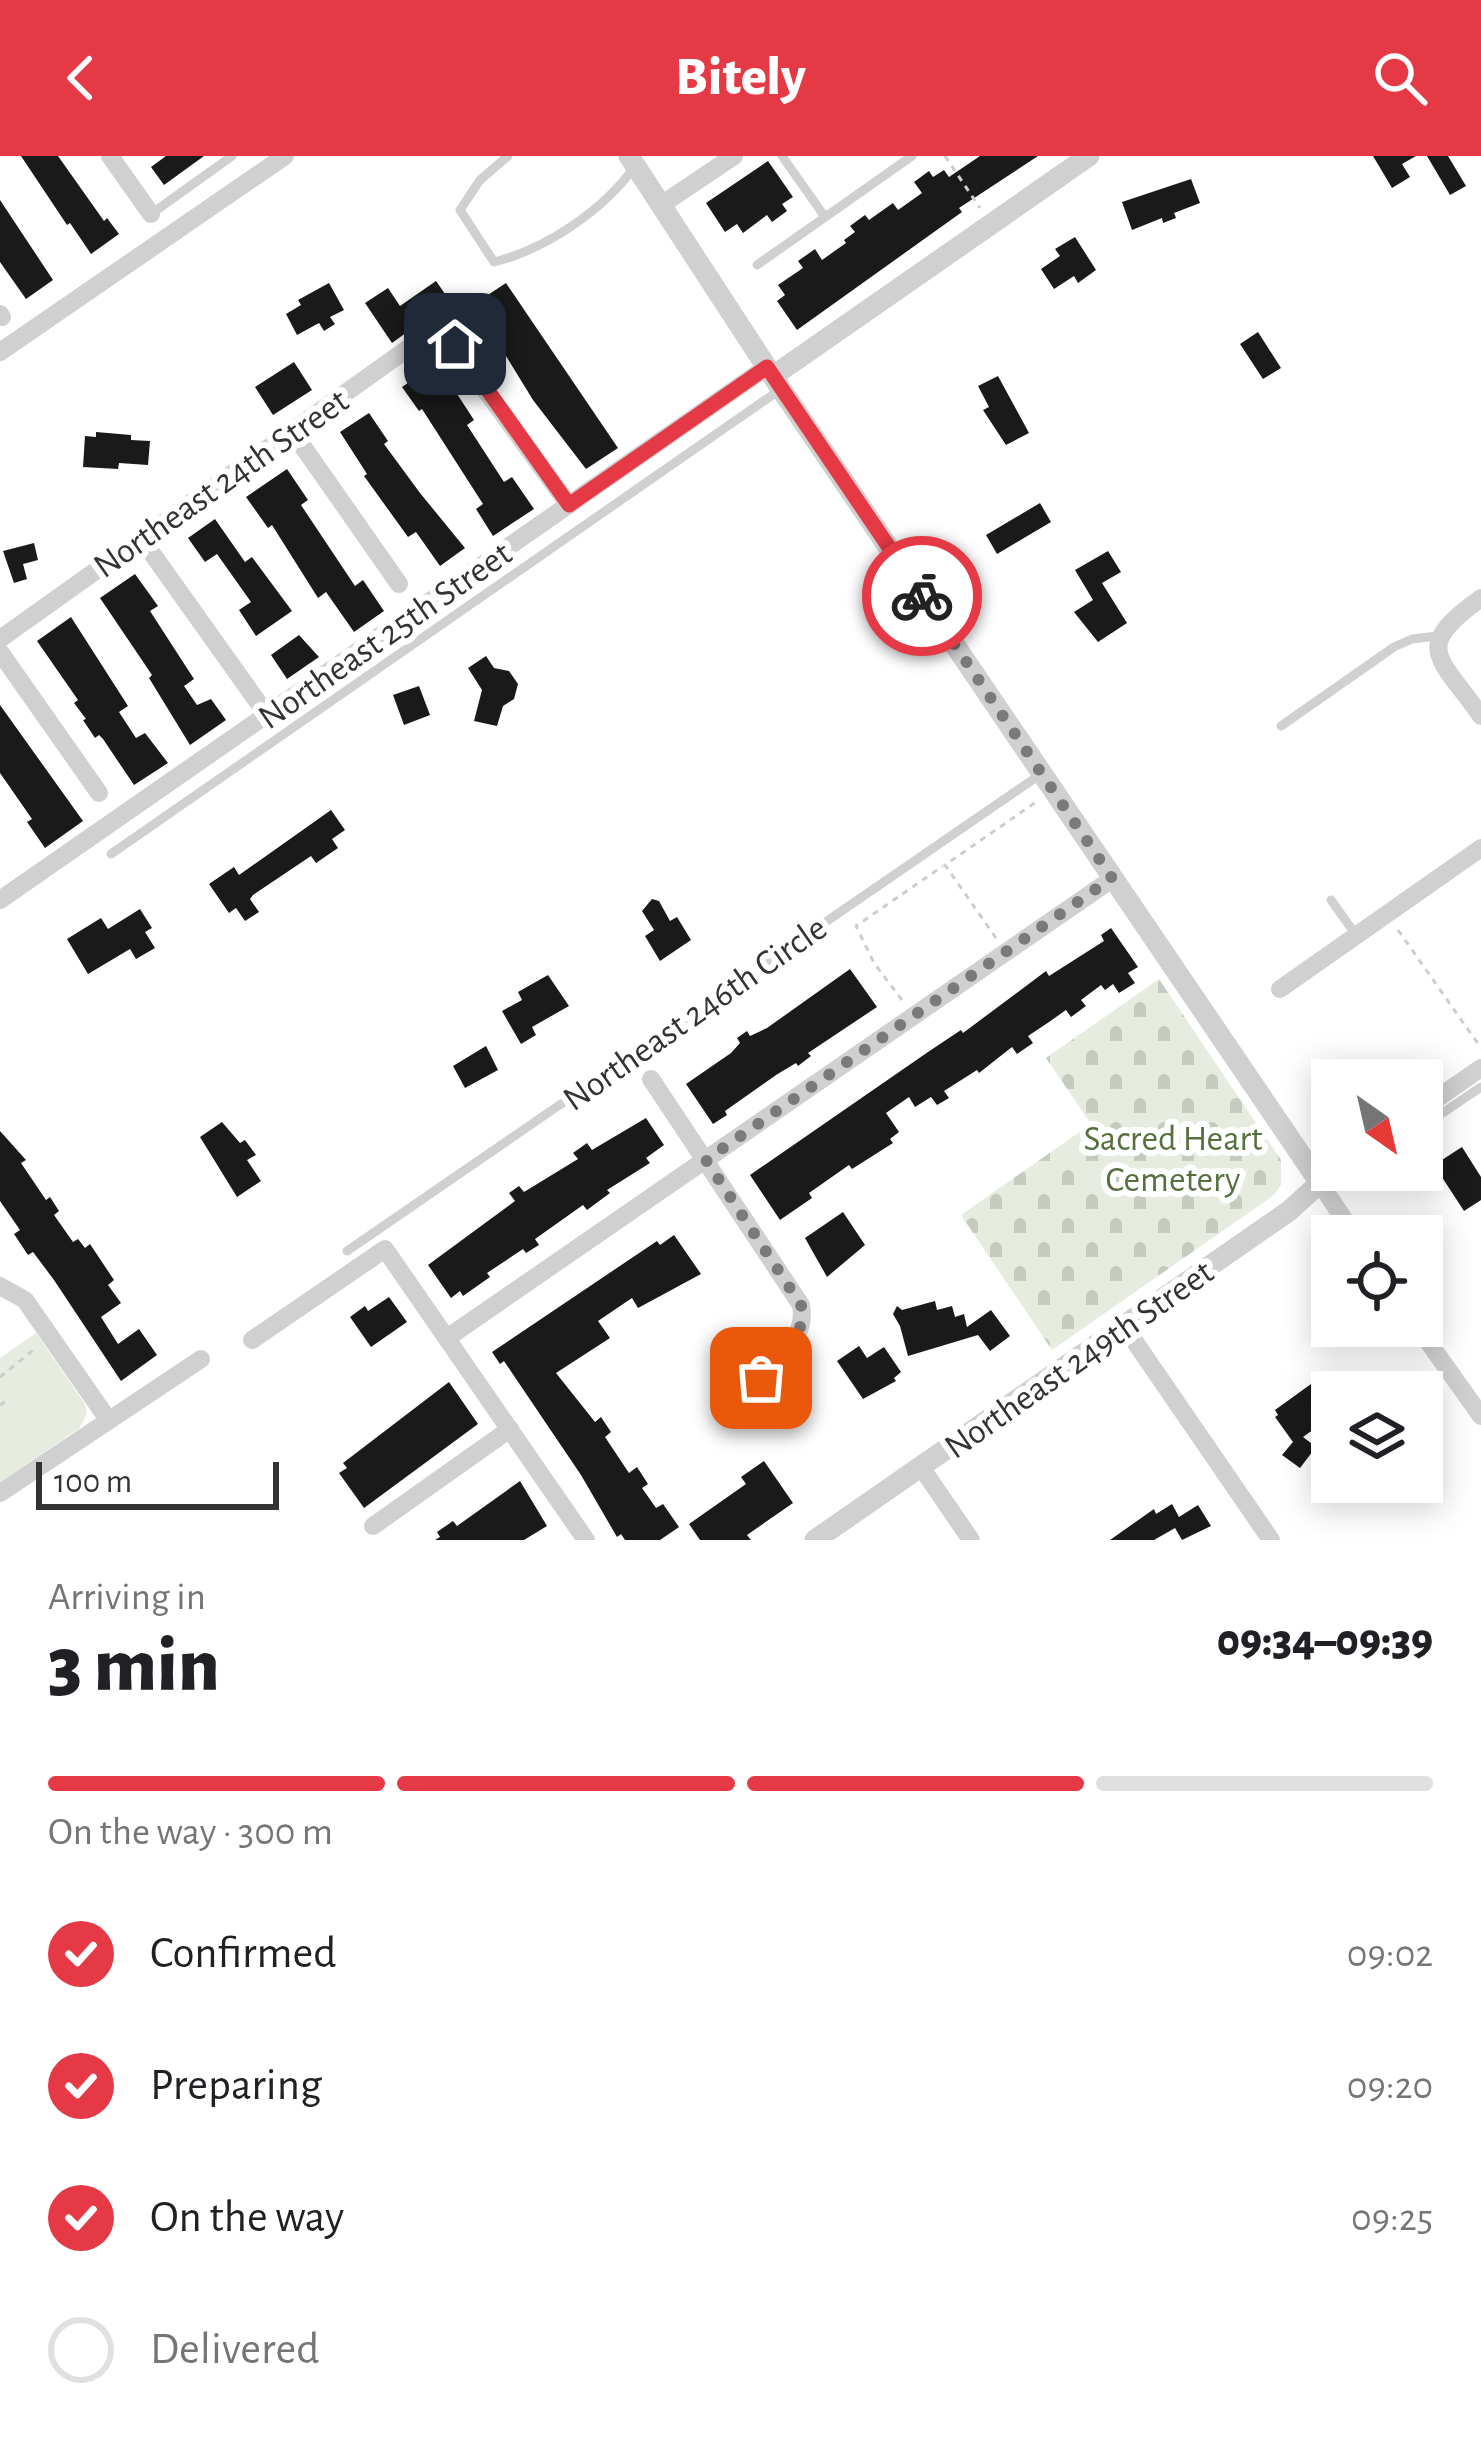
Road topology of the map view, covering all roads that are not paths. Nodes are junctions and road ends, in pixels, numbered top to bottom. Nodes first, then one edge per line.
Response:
1 (110, 156) edge
2 (232, 156) edge
3 (285, 156) edge
4 (508, 156) edge
5 (734, 156) edge
6 (782, 156) edge
7 (912, 156) edge
8 (1089, 156) edge
9 (632, 161) edge
10 (661, 205) junction
11 (151, 214) joint
12 (825, 217) junction
13 (757, 265) dead end
14 (0, 352) edge
15 (774, 377) junction
16 (292, 430) junction
17 (569, 505) junction
18 (141, 538) junction
19 (399, 584) dead end
20 (1481, 598) edge
21 (1437, 636) junction
22 (0, 638) edge
23 (0, 652) edge
24 (267, 715) junction
25 (1481, 716) edge
26 (1281, 726) dead end
27 (1047, 782) junction
28 (98, 793) dead end
29 (1481, 848) edge
30 (111, 854) dead end
31 (1112, 878) junction
32 (0, 900) edge
33 (1331, 900) dead end
34 (1357, 935) junction
35 (1280, 988) dead end
36 (1481, 1068) edge
37 (651, 1079) dead end
38 (1481, 1087) edge
39 (1443, 1094) edge
40 (1443, 1112) edge
41 (706, 1160) junction
42 (1311, 1160) edge
43 (1314, 1191) edge
44 (347, 1251) dead end
45 (0, 1286) edge
46 (1124, 1326) junction
47 (448, 1338) junction
48 (252, 1340) dead end
49 (1432, 1347) edge
50 (201, 1359) dead end
51 (748, 1413) dead end
52 (1481, 1416) edge
53 (107, 1418) junction
54 (510, 1429) junction
55 (921, 1467) junction
56 (0, 1492) edge
57 (373, 1526) dead end
58 (586, 1540) edge
59 (815, 1540) edge
60 (971, 1540) edge
61 (1271, 1540) edge

1 - 11 street
2 - 11 lane
3 - 14 street
4 - 9 lane
5 - 10 street
6 - 12 lane
7 - 12 lane
8 - 15 street
9 - 10 street
10 - 15 street
12 - 13 lane
15 - 17 street, Northeast 25th Street
15 - 27 street
15 - 30 lane
16 - 17 street, Northeast 24th Street
16 - 18 street, Northeast 24th Street
16 - 19 street
17 - 24 street, Northeast 25th Street
18 - 22 street, Northeast 24th Street
18 - 24 street
20 - 21 street
21 - 25 street
21 - 26 lane
23 - 28 street
24 - 32 street, Northeast 25th Street
27 - 31 street
27 - 44 lane, Northeast 246th Circle
29 - 34 street
31 - 41 street
31 - 42 street
33 - 34 lane
34 - 35 street
36 - 39 street
37 - 41 street
38 - 40 lane
41 - 47 street
41 - 51 street
43 - 46 street, Northeast 249th Street
45 - 53 street
46 - 55 street, Northeast 249th Street
46 - 61 street
47 - 48 street
47 - 54 street
49 - 52 street
50 - 53 street
53 - 56 street
54 - 57 street
54 - 58 street
55 - 59 street, Northeast 249th Street
55 - 60 street

